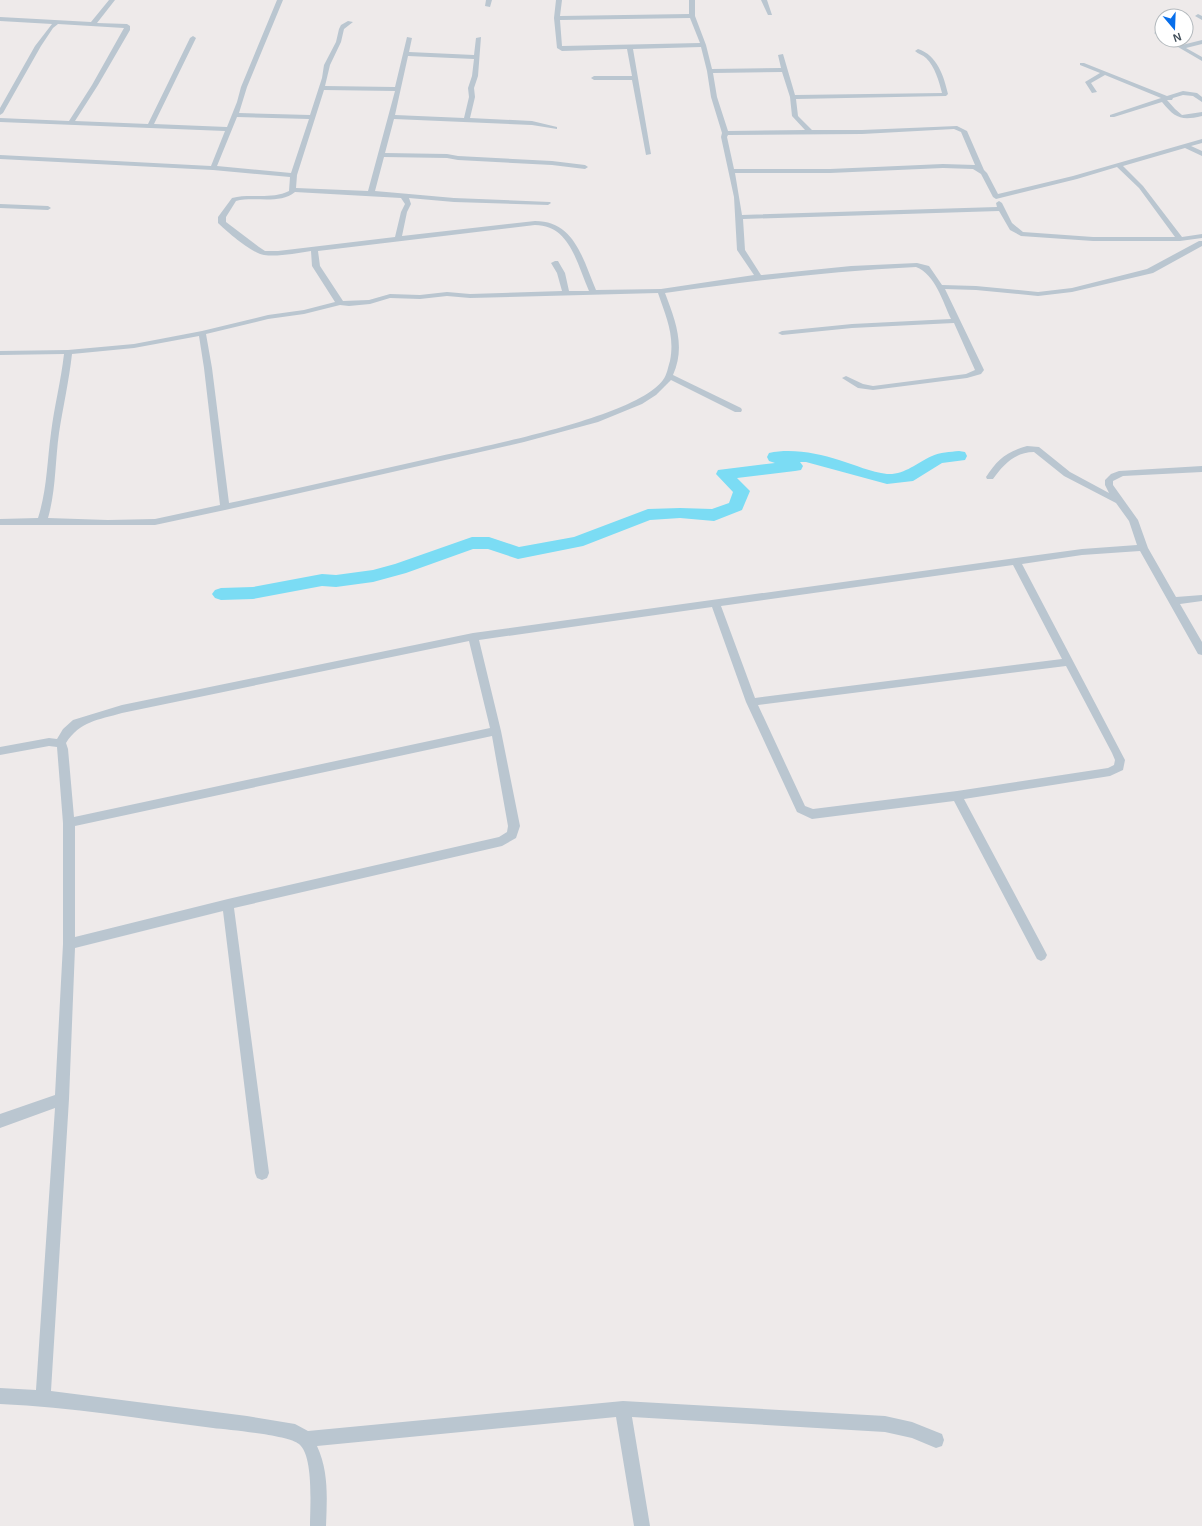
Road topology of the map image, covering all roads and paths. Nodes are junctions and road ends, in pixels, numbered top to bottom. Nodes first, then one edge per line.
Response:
1 (112, 0) edge
2 (280, 0) edge
3 (559, 0) edge
4 (692, 0) edge
5 (764, 0) edge
6 (770, 14) dead end
7 (692, 16) junction
8 (557, 18) junction
9 (0, 19) edge
10 (57, 22) junction
11 (350, 22) dead end
12 (93, 24) junction
13 (193, 38) dead end
14 (409, 38) dead end
15 (479, 38) dead end
16 (703, 45) junction
17 (630, 48) junction
18 (1184, 48) edge
19 (918, 51) dead end
20 (405, 54) junction
21 (781, 55) dead end
22 (477, 57) junction
23 (1202, 59) edge
24 (1082, 64) dead end
25 (784, 70) junction
26 (710, 71) junction
27 (1105, 72) junction
28 (594, 78) dead end
29 (636, 78) junction
30 (322, 88) junction
31 (398, 89) junction
32 (1094, 92) dead end
33 (793, 97) junction
34 (1167, 100) junction
35 (1202, 100) edge
36 (0, 113) edge
37 (1202, 114) edge
38 (235, 115) junction
39 (1112, 116) dead end
40 (311, 117) junction
41 (391, 117) junction
42 (0, 120) edge
43 (466, 120) junction
44 (71, 122) junction
45 (150, 126) junction
46 (555, 128) dead end
47 (230, 129) junction
48 (809, 131) junction
49 (725, 133) junction
50 (1202, 141) edge
51 (1186, 146) junction
52 (648, 154) dead end
53 (1202, 154) edge
54 (381, 155) junction
55 (0, 157) edge
56 (1118, 165) junction
57 (585, 167) dead end
58 (213, 168) junction
59 (732, 171) junction
60 (981, 171) junction
61 (294, 175) junction
62 (293, 190) junction
63 (371, 193) junction
64 (404, 196) junction
65 (996, 197) junction
66 (548, 203) dead end
67 (0, 206) edge
68 (48, 208) dead end
69 (1001, 209) junction
70 (740, 217) junction
71 (1202, 236) edge
72 (398, 238) junction
73 (1180, 239) junction
74 (1202, 243) edge
75 (314, 249) junction
76 (554, 263) dead end
77 (759, 277) junction
78 (940, 287) junction
79 (661, 291) junction
80 (592, 292) junction
81 (566, 293) junction
82 (340, 303) junction
83 (956, 321) junction
84 (202, 333) junction
85 (782, 333) dead end
86 (68, 352) junction
87 (0, 353) edge
88 (669, 376) junction
89 (846, 378) dead end
90 (738, 410) dead end
91 (1202, 469) edge
92 (990, 477) dead end
93 (1119, 501) junction
94 (225, 507) junction
95 (42, 520) junction
96 (0, 522) edge
97 (1143, 548) junction
98 (1016, 562) junction
99 (1202, 598) edge
100 (1174, 601) junction
101 (715, 603) junction
102 (473, 637) junction
103 (1202, 651) edge
104 (1069, 662) junction
105 (751, 702) junction
106 (496, 731) junction
107 (60, 743) junction
108 (0, 751) edge
109 (957, 796) junction
110 (69, 823) junction
111 (228, 904) junction
112 (69, 944) junction
113 (1041, 955) dead end
114 (62, 1099) junction
115 (0, 1121) edge
116 (262, 1173) dead end
117 (0, 1396) edge
118 (43, 1398) junction
119 (623, 1409) junction
120 (306, 1439) junction
121 (936, 1440) dead end
122 (318, 1526) edge
123 (642, 1526) edge

1 - 12 street
2 - 38 street
3 - 8 street
4 - 7 street
5 - 6 street
7 - 8 street
7 - 16 street
8 - 17 street
9 - 10 street
10 - 12 street
10 - 36 street
11 - 30 street
12 - 44 street
13 - 45 street
14 - 20 street
15 - 22 street
16 - 17 street
16 - 26 street
17 - 29 street
18 - 23 street
19 - 33 street
20 - 22 street
20 - 31 street
21 - 25 street
22 - 43 street
24 - 27 street
25 - 26 street
25 - 33 street
26 - 49 street
27 - 32 street
27 - 34 street
28 - 29 street
29 - 52 street
30 - 31 street
30 - 40 street
31 - 41 street
33 - 48 street
34 - 35 street
34 - 37 street
34 - 39 street
38 - 40 street
38 - 47 street
40 - 61 street
41 - 43 street
41 - 54 street
42 - 44 street
43 - 46 street
44 - 45 street
45 - 47 street
47 - 58 street
48 - 49 street
48 - 60 street
49 - 59 street
50 - 51 street
51 - 53 street
51 - 56 street
54 - 57 street
54 - 63 street
55 - 58 street
56 - 65 street
56 - 73 street
58 - 61 street
59 - 60 street
59 - 70 street
60 - 65 street
61 - 62 street
62 - 63 street
62 - 75 street
63 - 64 street
64 - 66 street
64 - 72 street
65 - 69 street
67 - 68 street
69 - 70 street
69 - 73 street
70 - 77 street
71 - 73 street
72 - 75 street
72 - 80 street
74 - 78 street
75 - 82 street
76 - 81 street
77 - 78 street
77 - 79 street
78 - 83 street
79 - 80 street
79 - 88 street
80 - 81 street
81 - 82 street
82 - 84 street
83 - 85 street
83 - 89 street
84 - 86 street
84 - 94 street
86 - 87 street
86 - 95 street
88 - 90 street
88 - 94 street
91 - 93 street
92 - 93 street
93 - 97 street
94 - 95 street
95 - 96 street
97 - 98 street
97 - 100 street
98 - 101 street
98 - 104 street
99 - 100 street
100 - 103 street
101 - 102 street
101 - 105 street
102 - 106 street
102 - 107 street
104 - 105 street
104 - 109 street
105 - 109 street
106 - 110 street
106 - 111 street
107 - 108 street
107 - 110 street
109 - 113 street
110 - 112 street
111 - 112 street
111 - 116 street
112 - 114 street
114 - 115 street
114 - 118 street
117 - 118 street
118 - 120 street
119 - 120 street
119 - 121 street
119 - 123 street
120 - 122 street

